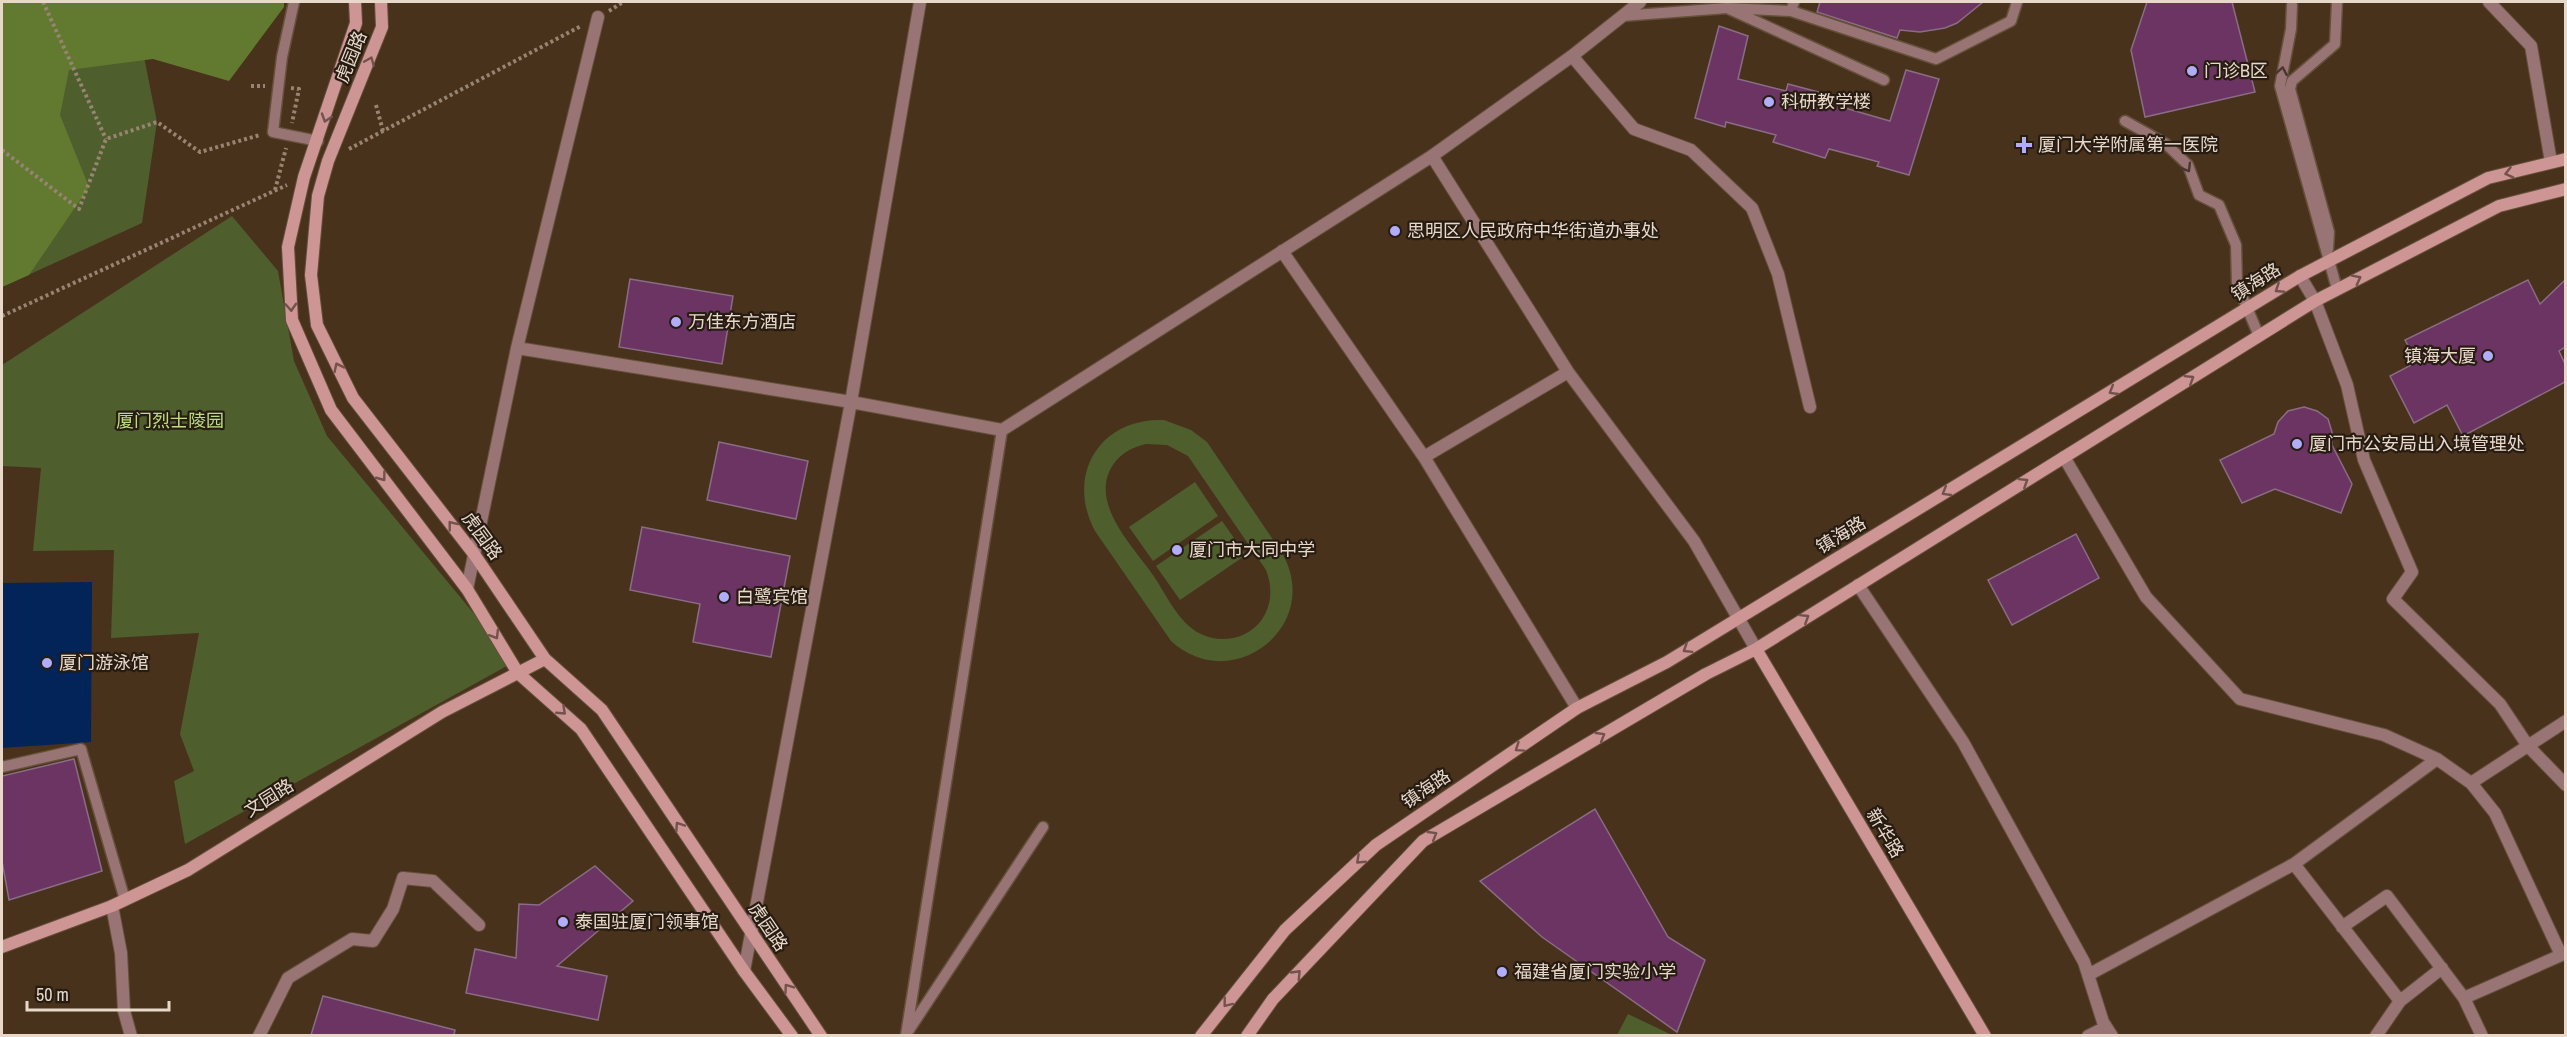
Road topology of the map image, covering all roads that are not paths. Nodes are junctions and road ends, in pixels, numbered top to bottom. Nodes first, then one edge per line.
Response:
1 (294, 2) edge
2 (355, 2) edge
3 (381, 2) edge
4 (920, 2) edge
5 (1640, 2) edge
6 (2017, 2) edge
7 (2337, 2) edge
8 (2489, 2) edge
9 (2292, 5) dead end
10 (1793, 6) edge
11 (1727, 8) junction
12 (1622, 16) junction
13 (598, 17) road end
14 (1572, 56) junction
15 (1884, 80) dead end
16 (2125, 121) dead end
17 (318, 141) junction
18 (1432, 156) junction
19 (2565, 159) edge
20 (2551, 162) junction
21 (2565, 189) edge
22 (1282, 251) junction
23 (2328, 261) junction
24 (2300, 276) junction
25 (2337, 289) junction
26 (2315, 301) junction
27 (2246, 309) junction
28 (2259, 336) junction
29 (517, 348) junction
30 (1568, 372) junction
31 (851, 402) junction
32 (1810, 407) dead end
33 (1002, 430) junction
34 (1424, 457) junction
35 (2064, 457) junction
36 (474, 554) junction
37 (1858, 585) junction
38 (467, 589) junction
39 (1737, 619) junction
40 (1755, 649) junction
41 (546, 658) junction
42 (518, 673) junction
43 (1577, 708) junction
44 (2565, 721) edge
45 (2528, 746) junction
46 (2437, 759) junction
47 (2, 767) edge
48 (2471, 783) junction
49 (2565, 785) edge
50 (1043, 827) dead end
51 (2294, 864) junction
52 (125, 900) junction
53 (112, 906) junction
54 (479, 925) dead end
55 (2342, 927) junction
56 (751, 935) junction
57 (2, 947) edge
58 (2563, 954) edge
59 (2442, 968) junction
60 (744, 971) junction
61 (2088, 975) junction
62 (2464, 999) junction
63 (2400, 1001) junction
64 (2109, 1031) edge
65 (785, 1033) edge
66 (131, 1035) edge
67 (259, 1035) edge
68 (821, 1035) edge
69 (906, 1035) edge
70 (1201, 1035) edge
71 (1247, 1035) edge
72 (1985, 1035) edge
73 (2088, 1035) edge
74 (2376, 1035) edge
75 (2482, 1035) edge

1 - 17 lane
2 -> 17 main road, 虎园路
36 -> 3 main road, 虎园路
4 - 31 street
5 - 12 street
6 - 10 lane
7 - 23 lane
8 - 20 street
23 -> 9 lane
10 - 11 lane
11 - 12 lane
11 - 15 lane
12 - 14 street
13 - 29 street
14 - 18 street
14 - 32 street
16 -> 27 lane
17 -> 38 main road, 虎园路
18 - 22 street
18 - 30 street
19 - 20 main road, 镇海路
20 -> 23 main road, 镇海路
25 -> 21 main road
22 - 33 street
22 - 34 street
23 - 24 main road, 镇海路
23 - 25 lane
24 - 26 street
24 -> 27 main road, 镇海路
25 - 26 main road
26 - 28 main road
26 - 45 street
27 - 28 lane
27 -> 39 main road, 镇海路
35 -> 28 main road
29 - 31 street
29 - 36 street
30 - 34 street
30 - 39 street
31 - 33 street
31 - 56 street
33 - 69 lane
34 - 43 street
37 -> 35 main road
35 - 46 street
36 - 38 street
36 - 41 main road, 虎园路
40 -> 37 main road
37 - 61 street
38 -> 42 main road, 虎园路
39 - 40 street
39 -> 43 main road, 镇海路
71 -> 40 main road
40 - 72 main road, 新华路
41 - 42 main road, 文园路
56 -> 41 main road, 虎园路
42 - 52 main road, 文园路
42 -> 60 main road, 虎园路
43 -> 70 main road, 镇海路
44 - 45 street
45 - 48 street
45 - 49 street
46 - 48 street
46 - 51 street
47 - 52 lane
48 - 58 street
50 - 69 lane
51 - 55 street
51 - 61 street
52 - 53 main road, 文园路
53 - 57 main road, 文园路
53 - 66 street
54 - 67 street
55 - 59 street
55 - 63 street
56 - 60 street
68 -> 56 main road, 虎园路
58 - 62 street
59 - 62 street
59 - 63 street
60 - 65 main road, 虎园路
61 - 64 street
62 - 75 street
63 - 74 street
64 - 73 street

